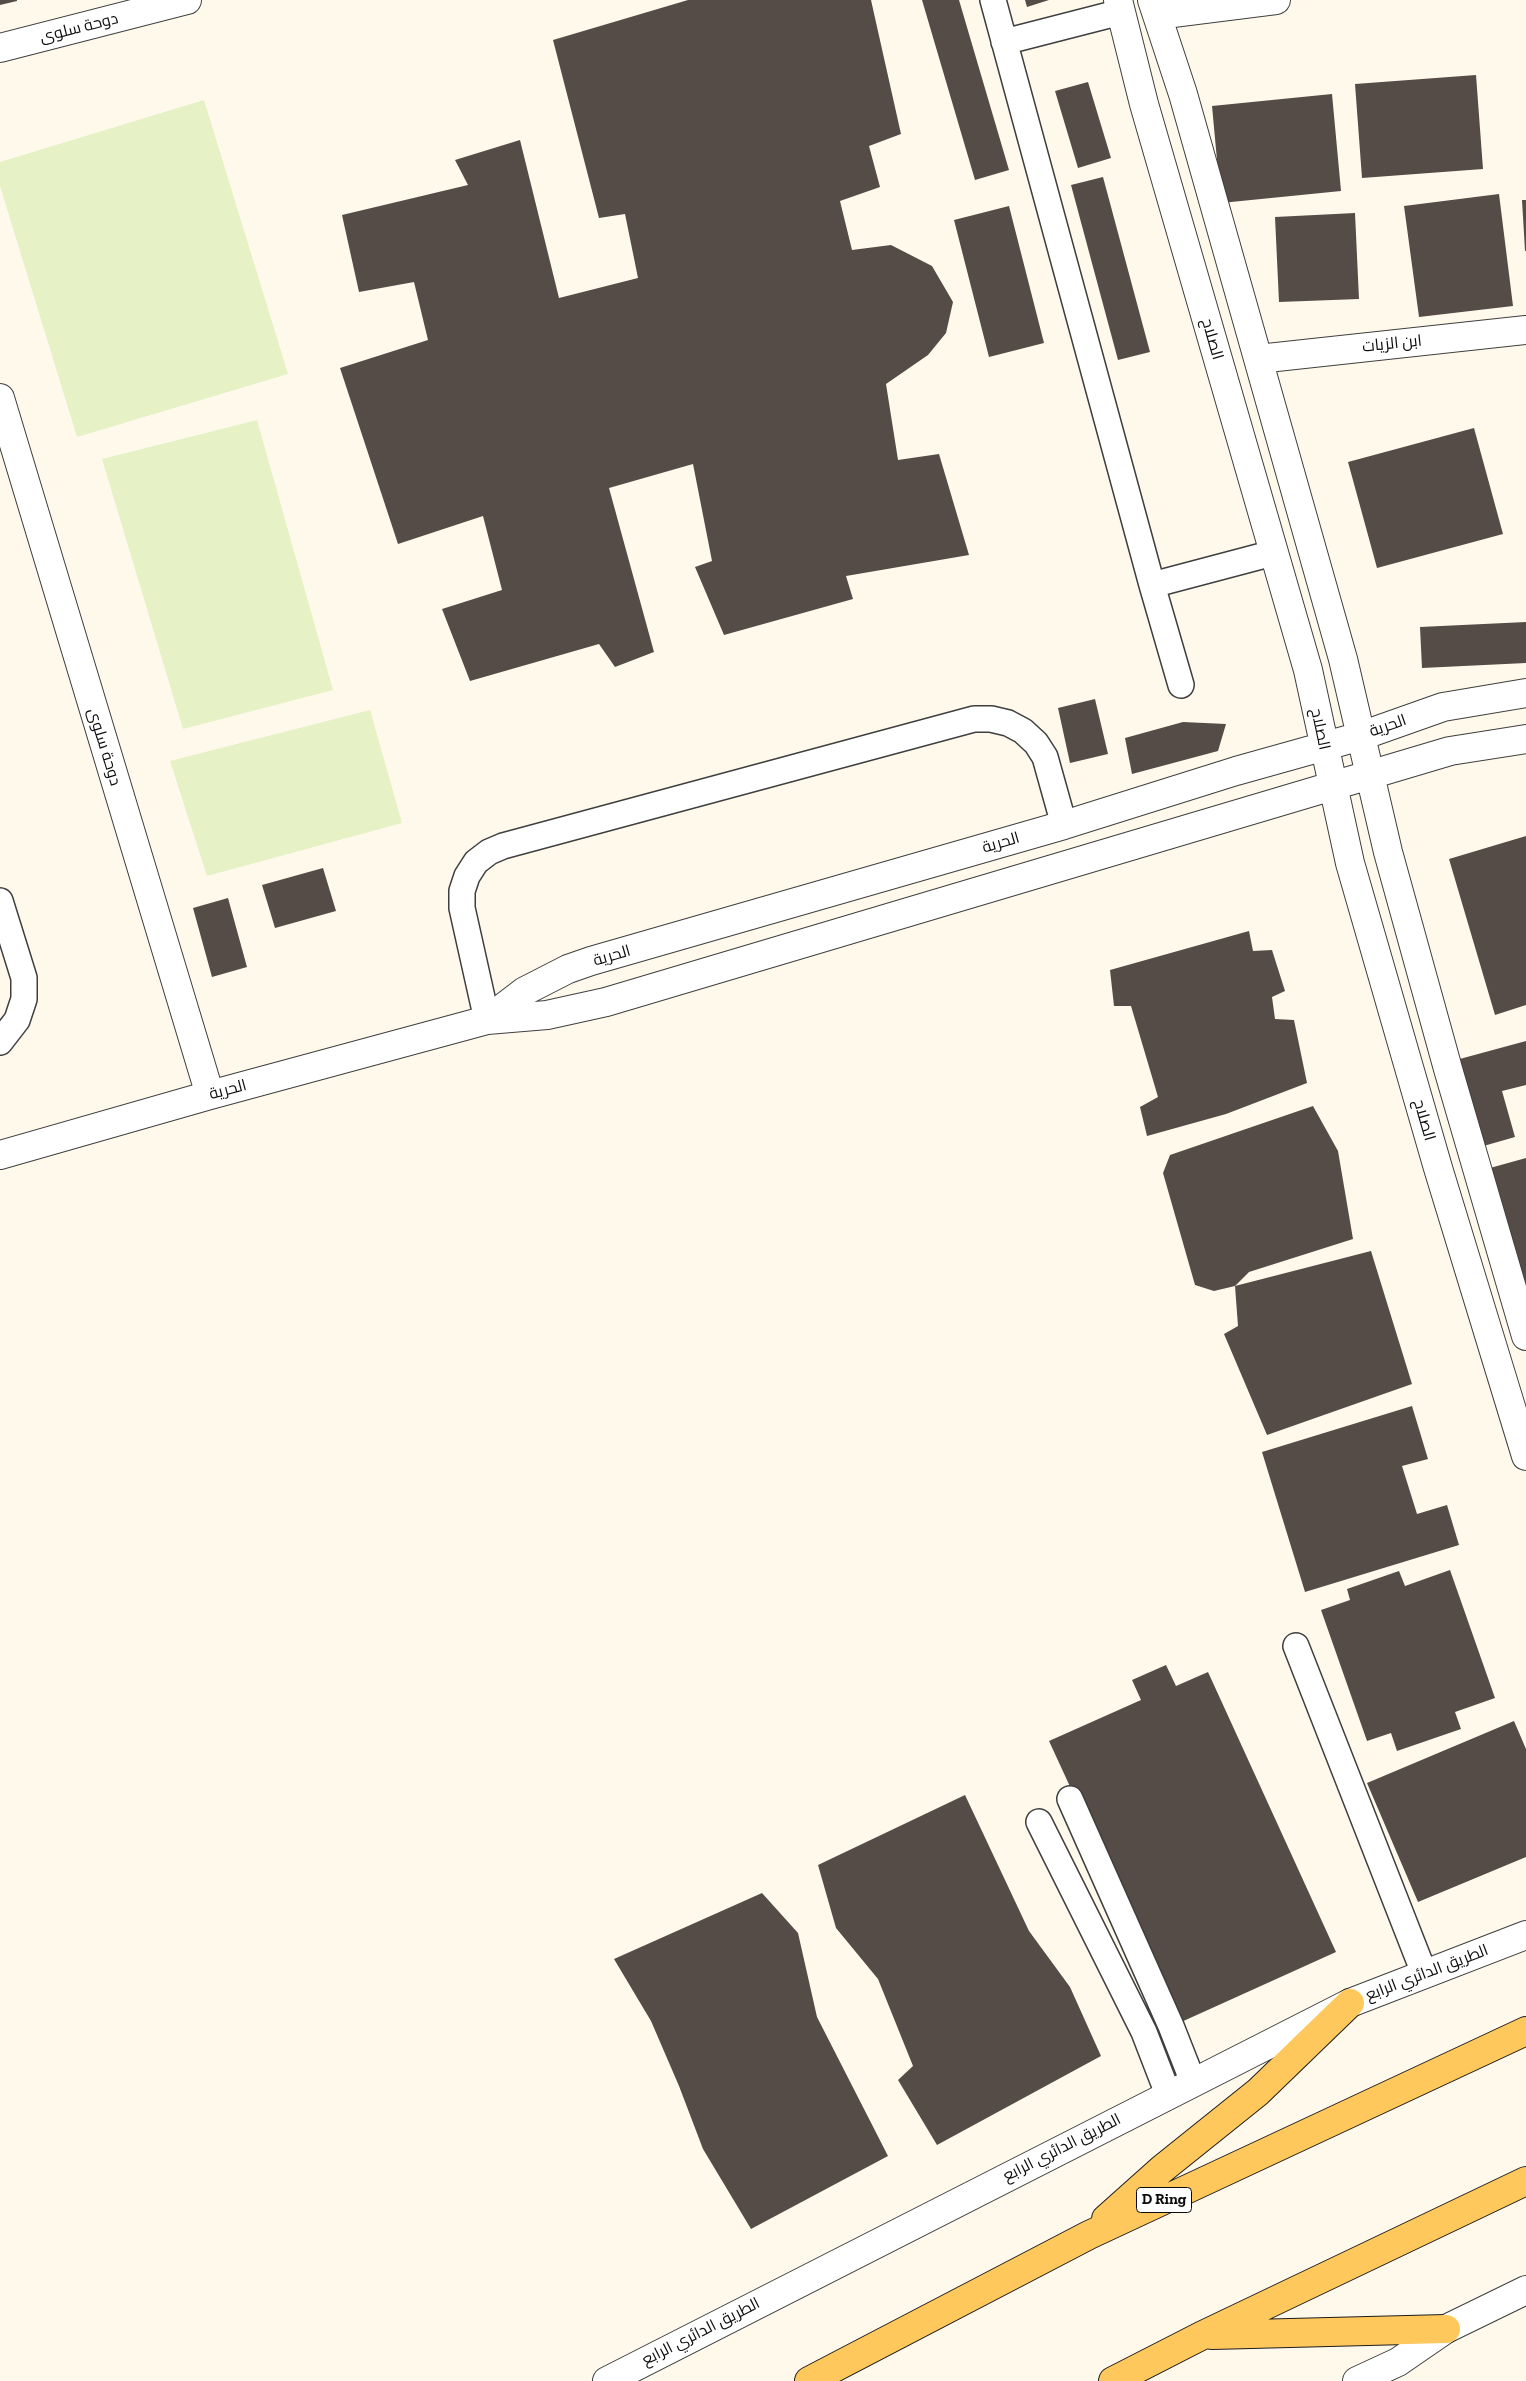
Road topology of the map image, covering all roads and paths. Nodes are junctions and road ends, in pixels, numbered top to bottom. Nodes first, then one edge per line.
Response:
1 (187, 0) edge
2 (993, 0) edge
3 (1276, 0) edge
4 (1120, 6) edge
5 (1154, 8) edge
6 (1004, 42) junction
7 (0, 48) edge
8 (1526, 330) edge
9 (1258, 359) junction
10 (0, 398) edge
11 (1273, 553) junction
12 (1152, 585) junction
13 (1181, 686) dead end
14 (1526, 693) edge
15 (1361, 736) junction
16 (1526, 740) edge
17 (1324, 746) junction
18 (1370, 777) junction
19 (1333, 787) junction
20 (1064, 825) junction
21 (0, 901) edge
22 (487, 1020) junction
23 (0, 1042) edge
24 (210, 1095) junction
25 (0, 1155) edge
26 (1526, 1336) edge
27 (1526, 1456) edge
28 (1296, 1646) dead end
29 (1070, 1799) dead end
30 (1039, 1822) dead end
31 (1526, 1935) edge
32 (1424, 1973) junction
33 (1350, 2003) junction
34 (1526, 2031) edge
35 (1193, 2082) junction
36 (1168, 2094) junction
37 (1526, 2180) edge
38 (1089, 2235) junction
39 (1526, 2290) edge
40 (1446, 2329) junction
41 (1200, 2336) junction
42 (608, 2381) edge
43 (808, 2381) edge
44 (1113, 2381) edge
45 (1357, 2381) edge

1 - 7 street, دوحة سلوى
2 - 6 lane
3 - 5 street
4 - 6 lane
4 - 11 street, الصلاح
5 - 9 street
6 - 12 lane
8 - 9 street, ابن الزيات
9 - 15 street
10 - 24 street, دوحة سلوى
11 - 12 lane
11 - 17 street, الصلاح
12 - 13 lane
14 - 15 street, الحرية
15 - 17 street, الحرية
15 - 18 street
16 - 18 street, الحرية
17 - 19 street, الصلاح
17 - 20 street, الحرية
18 - 19 street, الحرية
18 - 26 street
19 - 22 street, الحرية
19 - 27 street, الصلاح
20 - 22 street, الحرية
20 - 22 lane
21 - 23 lane
22 - 24 street, الحرية
24 - 25 street, الحرية
28 - 32 lane
29 - 35 lane
30 - 36 lane
31 - 32 street, الطريق الدائري الرابع
32 - 33 street, الطريق الدائري الرابع
33 - 35 street, الطريق الدائري الرابع
33 - 38 main road
34 - 38 main road, D Ring
35 - 36 street, الطريق الدائري الرابع
36 - 42 street, الطريق الدائري الرابع
37 - 41 main road
38 - 43 main road, D Ring
39 - 40 street
40 - 41 main road
40 - 45 street
41 - 44 main road

